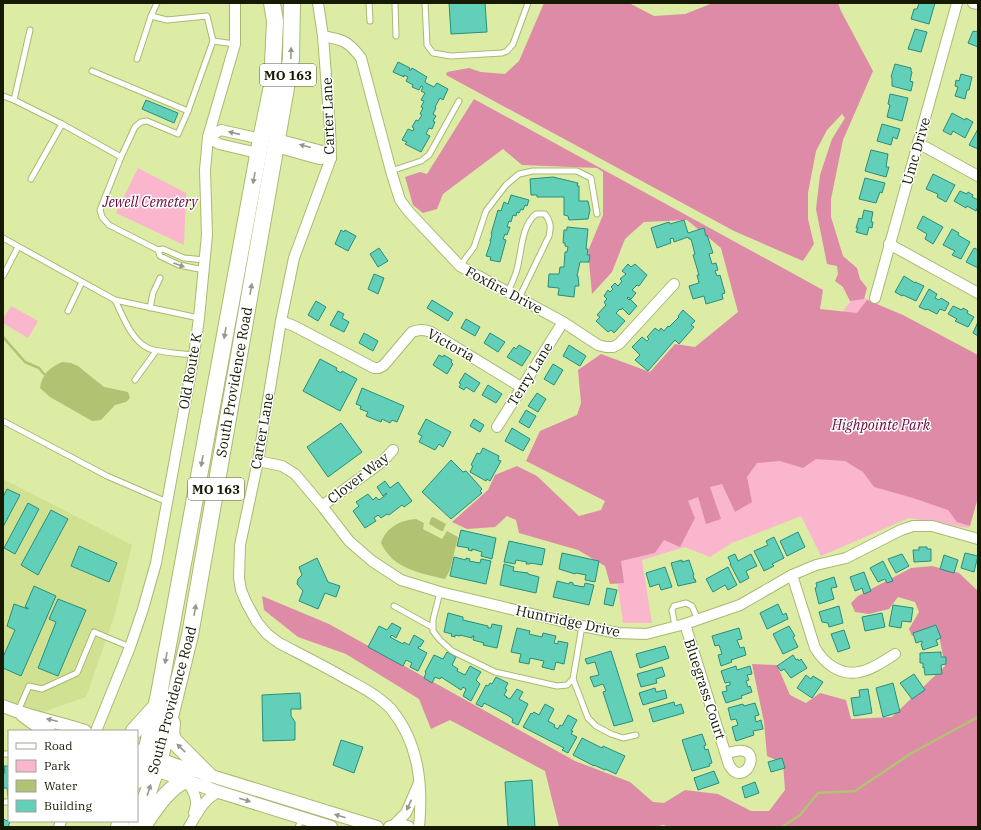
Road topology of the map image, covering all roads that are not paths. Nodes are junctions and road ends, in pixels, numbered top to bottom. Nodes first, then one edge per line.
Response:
1 (157, 3) edge
2 (235, 3) edge
3 (272, 3) edge
4 (292, 3) edge
5 (318, 3) edge
6 (369, 3) edge
7 (395, 3) edge
8 (425, 3) edge
9 (528, 3) edge
10 (957, 3) edge
11 (973, 3) edge
12 (978, 4) edge
13 (151, 16) junction
14 (370, 21) dead end
15 (30, 30) dead end
16 (323, 36) junction
17 (396, 36) dead end
18 (213, 41) junction
19 (235, 44) junction
20 (137, 59) dead end
21 (92, 70) dead end
22 (272, 86) junction
23 (4, 98) edge
24 (14, 100) junction
25 (459, 102) dead end
26 (188, 110) junction
27 (62, 124) junction
28 (208, 137) junction
29 (276, 143) junction
30 (918, 143) junction
31 (260, 146) junction
32 (121, 156) junction
33 (331, 158) junction
34 (391, 171) junction
35 (978, 176) edge
36 (31, 179) dead end
37 (265, 203) junction
38 (597, 214) dead end
39 (3, 238) edge
40 (889, 244) junction
41 (18, 247) junction
42 (158, 250) junction
43 (205, 265) junction
44 (460, 266) junction
45 (3, 276) edge
46 (160, 278) dead end
47 (82, 282) junction
48 (674, 284) dead end
49 (508, 292) junction
50 (978, 293) edge
51 (519, 298) junction
52 (874, 298) dead end
53 (115, 300) junction
54 (150, 308) junction
55 (68, 311) dead end
56 (199, 318) junction
57 (281, 321) junction
58 (563, 322) junction
59 (156, 351) junction
60 (194, 355) junction
61 (135, 380) dead end
62 (521, 387) junction
63 (3, 421) edge
64 (497, 427) dead end
65 (393, 450) dead end
66 (258, 461) junction
67 (167, 502) junction
68 (322, 506) junction
69 (978, 539) edge
70 (792, 575) junction
71 (440, 592) junction
72 (394, 606) dead end
73 (698, 620) junction
74 (680, 625) junction
75 (582, 626) junction
76 (432, 627) junction
77 (130, 647) junction
78 (895, 654) dead end
79 (573, 679) junction
80 (3, 706) edge
81 (156, 706) junction
82 (17, 712) junction
83 (172, 712) junction
84 (47, 730) edge
85 (82, 730) edge
86 (96, 730) edge
87 (135, 730) edge
88 (636, 735) dead end
89 (726, 754) dead end
90 (145, 763) edge
91 (208, 775) junction
92 (186, 780) junction
93 (420, 781) junction
94 (219, 792) junction
95 (138, 813) edge
96 (300, 823) edge
97 (190, 825) edge
98 (392, 826) edge
99 (142, 827) edge
100 (331, 827) edge
101 (377, 827) edge
102 (408, 827) edge
103 (419, 827) edge

1 - 13 lane
2 - 19 street, Old Route K
3 - 22 main road, South Providence Road / MO 163
29 -> 4 main road, South Providence Road / MO 163
5 - 16 street, Carter Lane
6 - 14 lane
7 - 17 lane
8 - 9 lane
10 - 30 street, Umc Drive
11 - 12 street
13 - 18 lane
13 - 20 lane
15 - 24 lane
16 - 33 street, Carter Lane
16 - 34 street, Foxfire Drive
18 - 19 lane
18 - 26 lane
19 - 28 street, Old Route K
21 - 26 lane
22 - 29 main road
22 - 31 main road, South Providence Road / MO 163
23 - 24 lane
24 - 27 lane
25 - 34 lane
26 - 32 lane
27 - 32 lane
27 - 36 lane
28 - 31 street
28 - 43 street, Old Route K
29 - 33 street
29 - 37 main road, South Providence Road / MO 163
30 - 35 street
30 - 40 street, Umc Drive
31 - 37 main road
31 -> 81 main road, South Providence Road / MO 163
32 - 42 lane
33 - 57 street, Carter Lane
34 - 44 street, Foxfire Drive
83 -> 37 main road, South Providence Road / MO 163
38 - 44 lane
39 - 41 lane
40 - 50 street
40 - 52 street, Umc Drive
41 - 45 lane
41 - 47 lane
42 - 43 lane
42 -> 43 lane
43 - 56 street, Old Route K
44 - 49 street, Foxfire Drive
46 - 54 lane
47 - 53 lane
47 - 55 lane
48 - 58 street, Foxfire Drive
49 - 51 street, Foxfire Drive
49 - 51 lane
51 - 58 street, Foxfire Drive
53 - 54 lane
53 - 59 lane
54 - 56 lane
56 - 60 street, Old Route K
57 - 62 street, Victoria
57 - 66 street, Carter Lane
58 - 62 street, Terry Lane
59 - 60 lane
59 - 61 lane
60 - 67 street, Old Route K
62 - 64 street, Terry Lane
63 - 67 lane
65 - 68 street, Clover Way
66 - 68 street, Huntridge Drive
66 - 93 street, Carter Lane
67 - 77 street, Old Route K
68 - 71 street, Huntridge Drive
69 - 70 street, Huntridge Drive
70 - 73 street, Huntridge Drive
70 - 78 street
71 - 75 street, Huntridge Drive
71 - 76 lane
72 - 76 lane
73 - 74 street, Huntridge Drive
73 - 74 lane
74 - 75 street, Huntridge Drive
74 - 89 street, Bluegrass Court
75 - 79 lane
76 - 79 lane
77 - 82 lane
77 - 86 street, Old Route K
79 - 88 lane
80 - 82 street
81 - 87 main road
81 - 90 main road, South Providence Road / MO 163
82 - 84 street
85 -> 82 street
83 - 90 main road, South Providence Road / MO 163
91 -> 83 main road
90 - 91 street
90 - 92 street
95 -> 90 main road, South Providence Road / MO 163
101 -> 91 street
92 - 94 street
92 - 97 street
92 - 99 main road
93 -> 98 street
93 - 103 street, Carter Lane
94 -> 96 street
94 - 97 street
96 - 100 street
98 - 102 street

